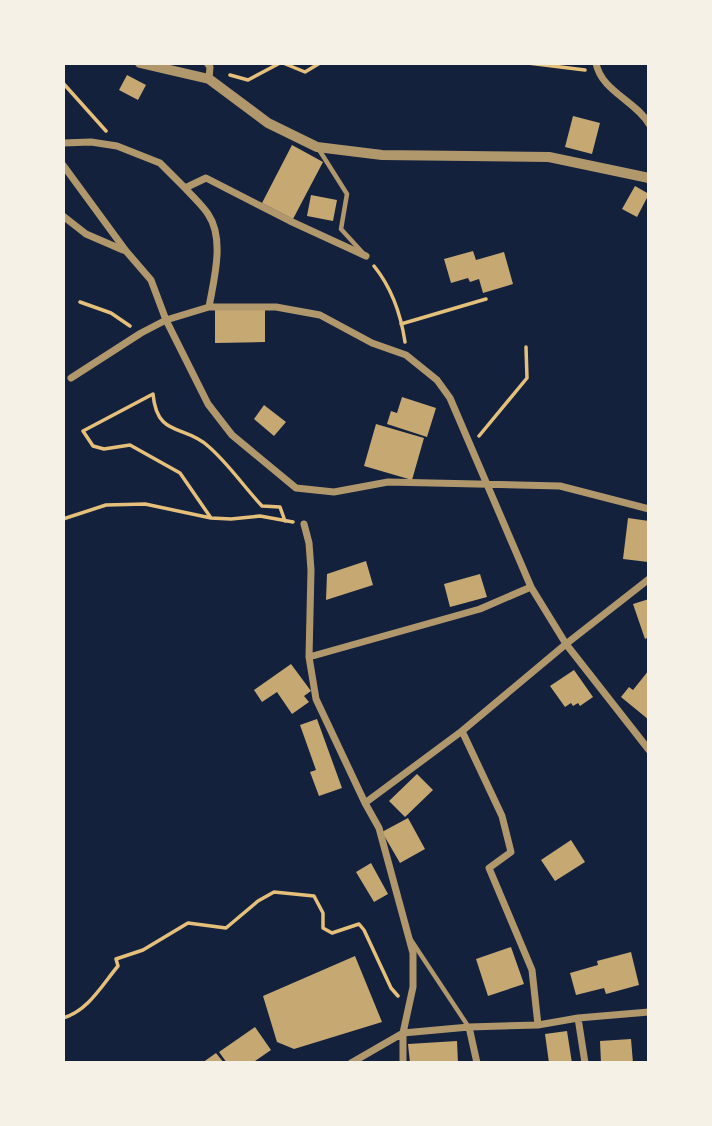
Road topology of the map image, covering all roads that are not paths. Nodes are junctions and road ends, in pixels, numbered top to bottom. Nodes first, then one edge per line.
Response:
1 (141, 63) edge
2 (206, 63) edge
3 (596, 63) edge
4 (209, 79) junction
5 (649, 124) edge
6 (63, 143) edge
7 (317, 147) junction
8 (63, 164) edge
9 (649, 178) edge
10 (185, 188) junction
11 (63, 216) edge
12 (126, 251) junction
13 (366, 256) joint
14 (209, 307) junction
15 (166, 320) junction
16 (71, 377) dead end
17 (485, 484) junction
18 (649, 509) edge
19 (304, 524) road end
20 (649, 579) edge
21 (531, 587) junction
22 (566, 644) junction
23 (309, 657) junction
24 (463, 731) junction
25 (649, 750) edge
26 (365, 803) junction
27 (408, 935) junction
28 (649, 1012) edge
29 (578, 1018) junction
30 (538, 1025) junction
31 (468, 1027) junction
32 (403, 1033) junction
33 (351, 1063) edge
34 (403, 1063) edge
35 (477, 1063) edge
36 (585, 1063) edge

1 - 4 street
2 - 4 street
3 - 5 street
4 - 7 street
6 - 10 street
7 - 9 street
7 - 13 lane
8 - 12 street
10 - 13 street
10 - 14 street
11 - 12 street
12 - 15 street
14 - 15 street
14 - 17 street
15 - 16 street
15 - 17 street
17 - 18 street
17 - 21 street
19 - 23 street
20 - 22 street
21 - 22 street
21 - 23 street
22 - 24 street
22 - 25 street
23 - 26 street
24 - 26 street
24 - 30 street
26 - 27 street
27 - 31 lane
27 - 32 street
28 - 29 street
29 - 30 street
29 - 36 street
30 - 31 street
31 - 32 street
31 - 35 street
32 - 33 street
32 - 34 street

